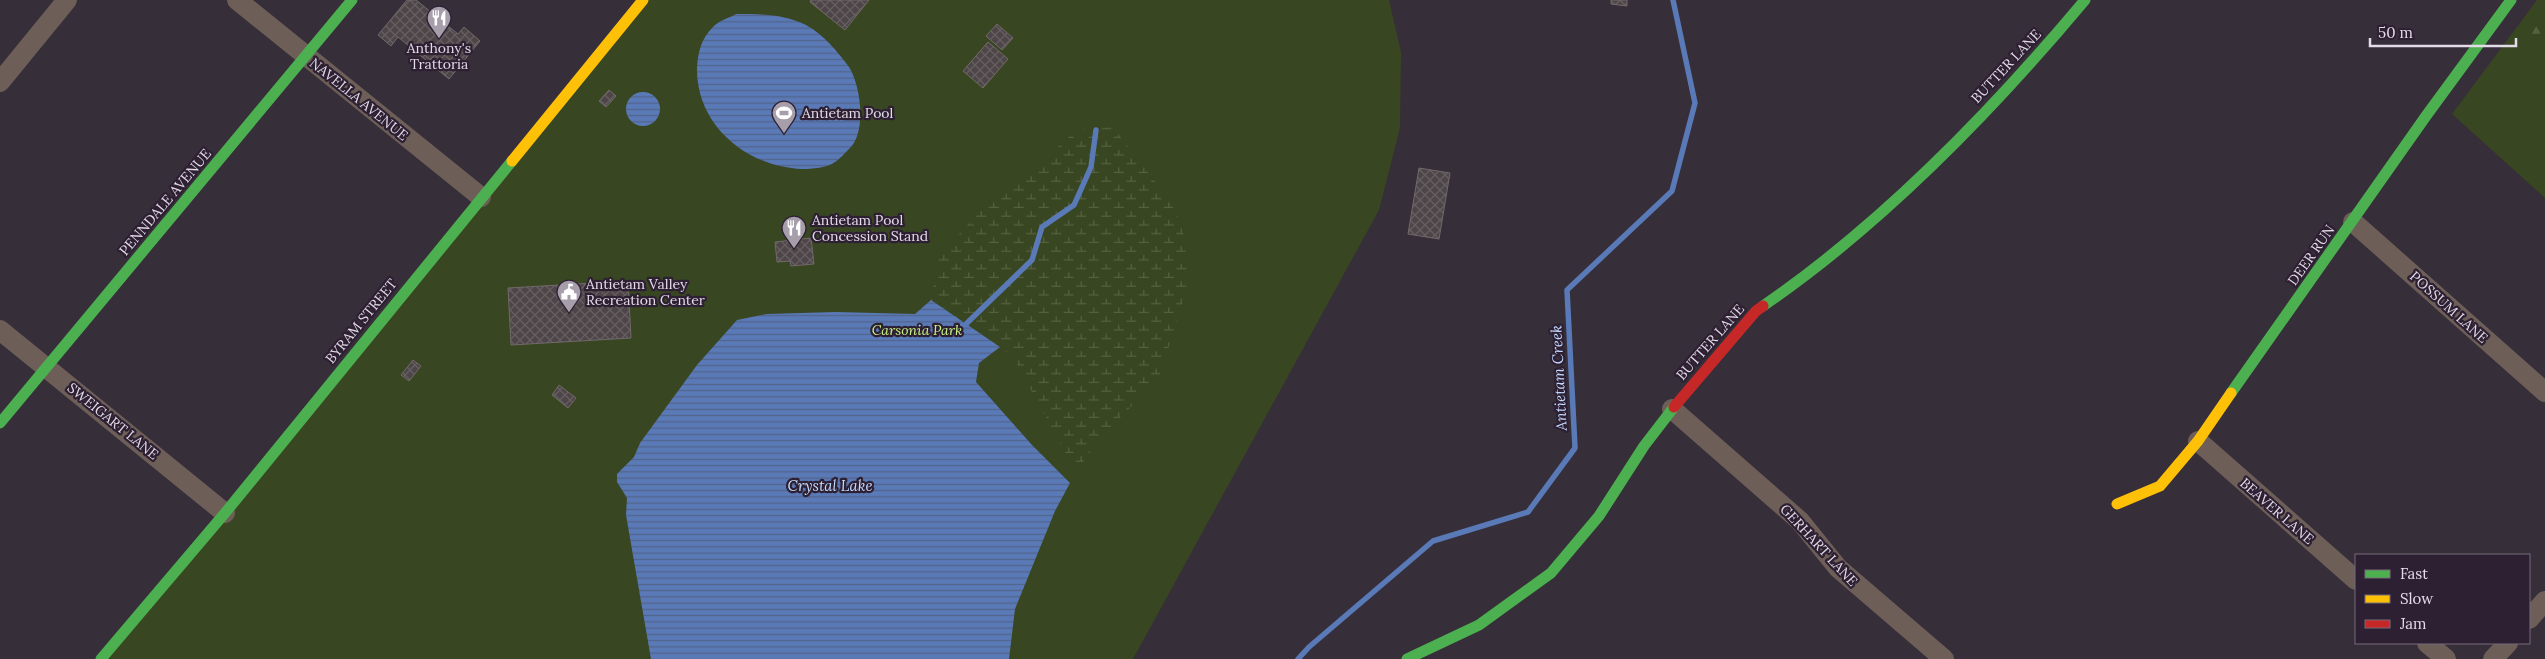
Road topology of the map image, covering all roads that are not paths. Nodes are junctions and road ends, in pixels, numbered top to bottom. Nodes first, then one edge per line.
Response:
1 (67, 0) edge
2 (237, 0) edge
3 (352, 0) edge
4 (643, 0) edge
5 (2085, 0) edge
6 (2511, 0) edge
7 (306, 56) junction
8 (0, 82) edge
9 (481, 198) junction
10 (2353, 222) junction
11 (0, 330) edge
12 (46, 367) junction
13 (2545, 392) edge
14 (1672, 409) junction
15 (0, 423) edge
16 (2198, 441) junction
17 (2117, 504) dead end
18 (225, 513) junction
19 (2355, 579) edge
20 (2545, 600) edge
21 (2530, 618) edge
22 (2428, 644) edge
23 (2507, 644) edge
24 (101, 659) edge
25 (1408, 659) edge
26 (1944, 659) edge
27 (2446, 659) edge
28 (2493, 659) edge

1 - 8 street
2 - 7 street, NAVELLA AVENUE
3 - 7 street, PENNDALE AVENUE
4 - 9 street, BYRAM STREET
5 - 14 street, BUTTER LANE
6 - 10 street, DEER RUN
7 - 9 street, NAVELLA AVENUE
7 - 12 street, PENNDALE AVENUE
9 - 18 street, BYRAM STREET
10 - 13 street, POSSUM LANE
10 - 16 street, DEER RUN
11 - 12 street, SWEIGART LANE
12 - 15 street, PENNDALE AVENUE
12 - 18 street, SWEIGART LANE
14 - 25 street, BUTTER LANE
14 - 26 street, GERHART LANE
16 - 17 street, DEER RUN
16 - 19 street, BEAVER LANE
18 - 24 street, BYRAM STREET
20 - 21 street
22 - 27 street
23 - 28 street

